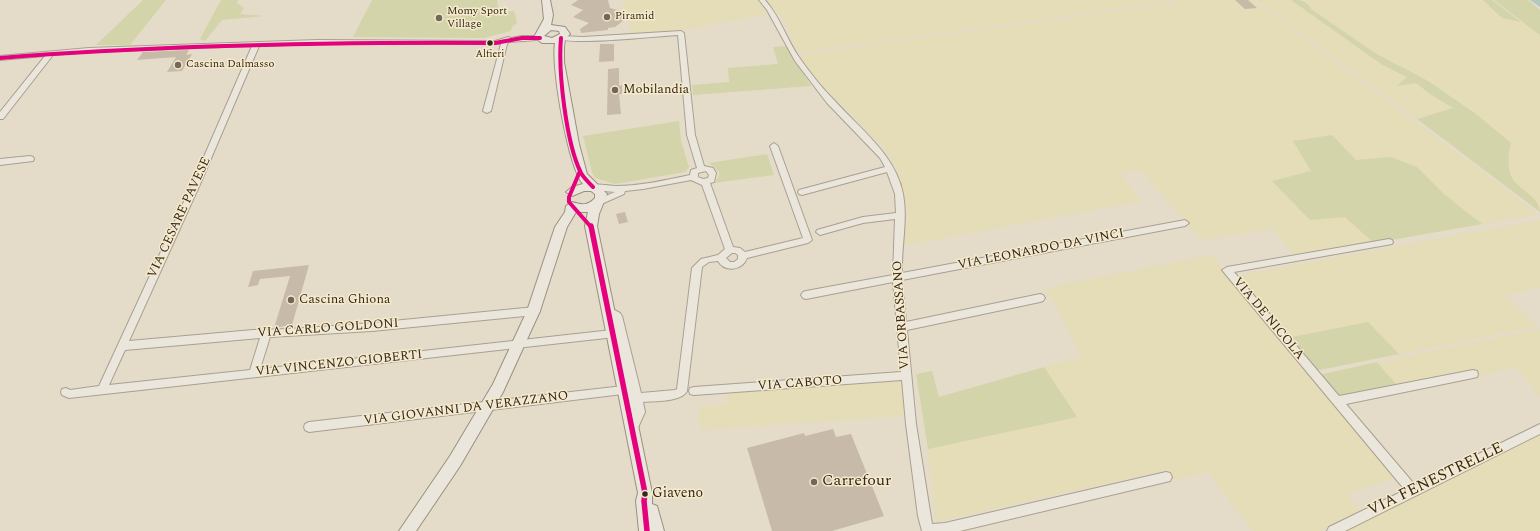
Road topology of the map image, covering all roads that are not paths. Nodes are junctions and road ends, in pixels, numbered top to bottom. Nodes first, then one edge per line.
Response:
1 (546, 0) edge
2 (762, 0) edge
3 (549, 17) junction
4 (562, 33) junction
5 (523, 34) junction
6 (542, 35) junction
7 (583, 39) junction
8 (480, 42) junction
9 (505, 42) junction
10 (256, 44) junction
11 (51, 53) junction
12 (0, 58) edge
13 (559, 66) junction
14 (488, 111) dead end
15 (0, 117) edge
16 (774, 146) dead end
17 (30, 159) dead end
18 (0, 162) edge
19 (701, 169) junction
20 (889, 169) junction
21 (580, 172) junction
22 (693, 177) junction
23 (706, 182) junction
24 (593, 187) junction
25 (630, 189) junction
26 (572, 192) junction
27 (802, 192) dead end
28 (597, 204) junction
29 (574, 207) junction
30 (900, 215) junction
31 (1185, 223) dead end
32 (591, 226) junction
33 (820, 232) dead end
34 (1390, 242) dead end
35 (730, 250) junction
36 (743, 256) junction
37 (721, 258) junction
38 (897, 277) junction
39 (806, 295) dead end
40 (1040, 298) dead end
41 (607, 310) junction
42 (535, 311) junction
43 (902, 327) junction
44 (612, 334) junction
45 (266, 335) junction
46 (521, 344) junction
47 (121, 346) junction
48 (254, 373) junction
49 (1473, 374) dead end
50 (906, 376) junction
51 (102, 390) junction
52 (623, 390) junction
53 (694, 391) dead end
54 (66, 392) dead end
55 (637, 398) junction
56 (1337, 401) junction
57 (488, 406) junction
58 (309, 427) dead end
59 (1540, 428) edge
60 (631, 430) junction
61 (1166, 477) dead end
62 (1413, 491) junction
63 (645, 493) junction
64 (928, 530) edge
65 (407, 531) edge
66 (647, 531) edge
67 (656, 531) edge
68 (1333, 531) edge

1 - 3 main road
2 - 20 street, VIA ORBASSANO
3 - 4 main road
3 - 6 main road
4 - 6 main road
4 - 6 main road
4 - 7 street
4 - 13 main road
5 - 6 street
5 - 8 street
5 - 9 street
6 - 9 street
6 - 13 main road
7 - 13 street
7 - 19 street
8 - 9 street
8 - 10 street
9 - 14 street
10 - 11 street
10 - 47 street, VIA CESARE PAVESE
11 - 12 street
11 - 15 street
13 - 21 main road
16 - 36 street
17 - 18 street
19 - 22 street
19 - 23 street
20 - 27 street
20 - 30 street, VIA ORBASSANO
21 - 24 main road
21 - 26 main road
22 - 23 street
22 - 25 street
23 - 35 street
24 - 25 street
24 - 26 main road
24 - 28 main road
25 - 28 street
26 - 29 main road
28 - 29 main road
28 - 32 main road
29 - 32 main road
29 - 42 main road
30 - 33 street
30 - 38 street, VIA ORBASSANO
31 - 38 street, VIA LEONARDO DA VINCI
32 - 41 main road
34 - 56 street, VIA DE NICOLA
35 - 36 street
35 - 37 street
36 - 37 street
37 - 55 street
38 - 39 street, VIA LEONARDO DA VINCI
38 - 43 street, VIA ORBASSANO
40 - 43 street
41 - 44 main road
41 - 55 street
42 - 45 street, VIA CARLO GOLDONI
42 - 46 main road
43 - 50 street, VIA ORBASSANO
44 - 46 street, VIA VINCENZO GIOBERTI
44 - 52 main road
45 - 47 street, VIA CARLO GOLDONI
45 - 48 street
46 - 48 street, VIA VINCENZO GIOBERTI
46 - 57 main road
47 - 51 street, VIA CESARE PAVESE
48 - 51 street, VIA VINCENZO GIOBERTI
49 - 56 street
50 - 53 street, VIA CABOTO
50 - 64 street, VIA ORBASSANO
51 - 54 street, VIA VINCENZO GIOBERTI
52 - 57 street, VIA GIOVANNI DA VERAZZANO
52 - 60 main road
55 - 60 street
56 - 62 street, VIA DE NICOLA
57 - 58 street, VIA GIOVANNI DA VERAZZANO
57 - 65 main road
59 - 62 street, VIA FENESTRELLE
60 - 63 main road
61 - 64 street, VIA ORBASSANO
62 - 68 street, VIA FENESTRELLE
63 - 66 main road
63 - 67 main road

